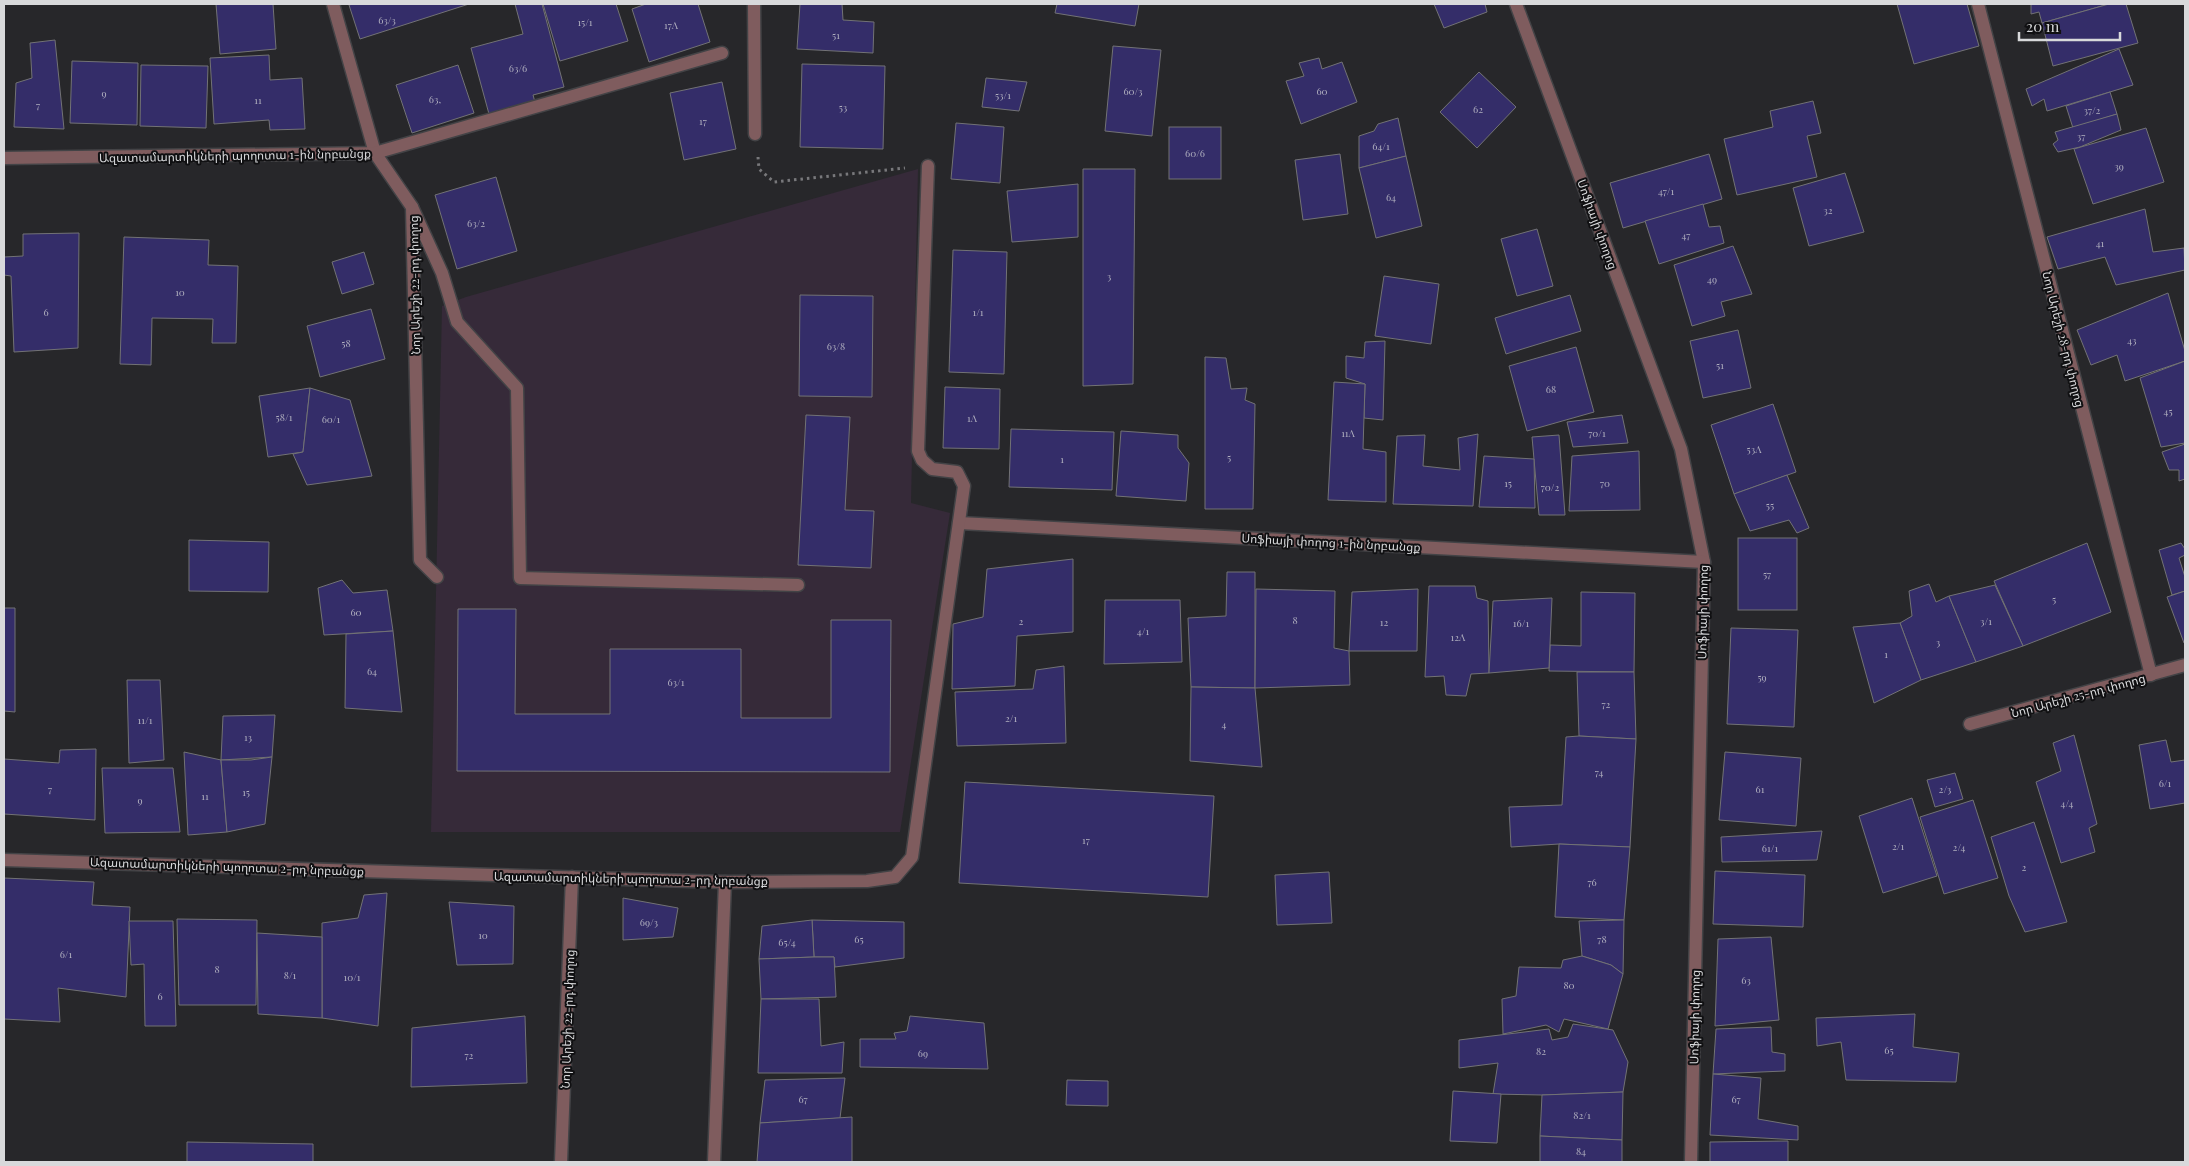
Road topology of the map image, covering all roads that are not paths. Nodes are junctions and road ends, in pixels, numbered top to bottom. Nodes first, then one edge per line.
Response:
1 (333, 4) edge
2 (754, 4) edge
3 (1516, 4) edge
4 (1978, 4) edge
5 (722, 52) dead end
6 (755, 134) road end
7 (375, 153) junction
8 (4, 158) edge
9 (928, 166) road end
10 (412, 206) junction
11 (959, 523) junction
12 (1704, 562) junction
13 (437, 577) dead end
14 (798, 585) dead end
15 (2185, 665) edge
16 (2151, 675) junction
17 (1970, 724) dead end
18 (4, 860) edge
19 (572, 877) junction
20 (725, 882) junction
21 (561, 1162) edge
22 (714, 1162) edge
23 (1691, 1162) edge

1 - 7 street, Նոր Արեշի 22-րդ փողոց
2 - 6 street
3 - 12 street, Սոֆիայի փողոց
4 - 16 street, Նոր Արեշի 28-րդ փողոց
5 - 7 street, Ազատամարտիկների պողոտա 1-ին նրբանցք
7 - 8 street, Ազատամարտիկների պողոտա 1-ին նրբանցք
7 - 10 street, Նոր Արեշի 22-րդ փողոց
9 - 11 street, Ազատամարտիկների պողոտա 2-րդ նրբանցք
10 - 13 street, Նոր Արեշի 22-րդ փողոց
10 - 14 street
11 - 12 street, Սոֆիայի փողոց 1-ին նրբանցք
11 - 20 street, Ազատամարտիկների պողոտա 2-րդ նրբանցք
12 - 23 street, Սոֆիայի փողոց
15 - 16 street, Նոր Արեշի 25-րդ փողոց
16 - 17 street, Նոր Արեշի 25-րդ փողոց
18 - 19 street, Ազատամարտիկների պողոտա 2-րդ նրբանցք
19 - 20 street, Ազատամարտիկների պողոտա 2-րդ նրբանցք
19 - 21 street, Նոր Արեշի 22-րդ փողոց
20 - 22 street

